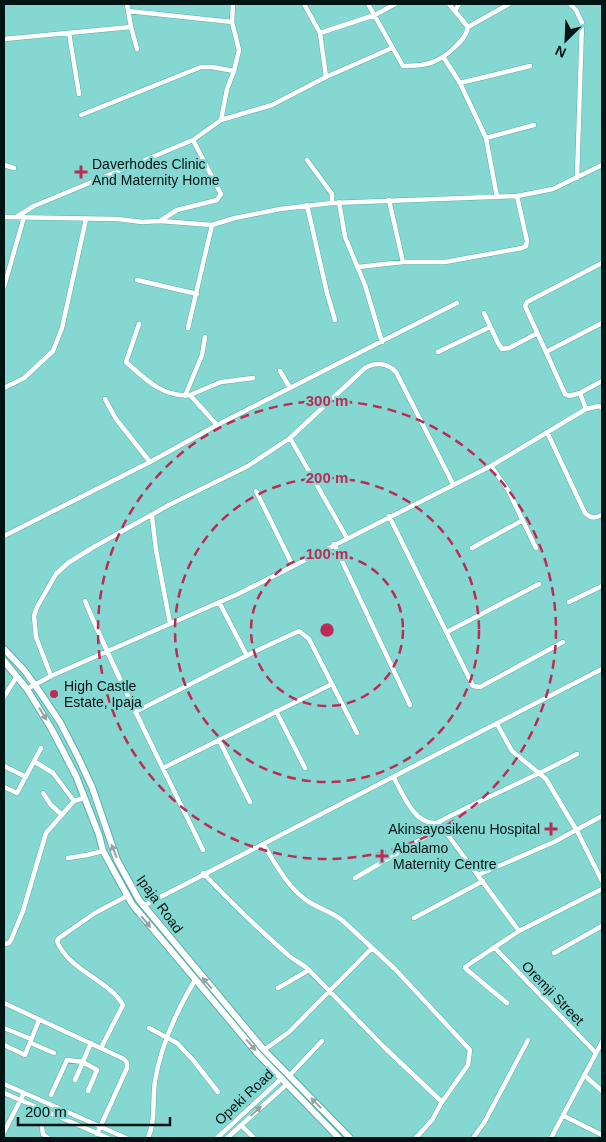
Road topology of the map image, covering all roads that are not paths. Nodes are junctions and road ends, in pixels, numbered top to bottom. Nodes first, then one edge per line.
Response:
1 (127, 4) edge
2 (234, 4) edge
3 (304, 4) edge
4 (368, 4) edge
5 (395, 4) edge
6 (449, 4) edge
7 (459, 4) edge
8 (509, 4) edge
9 (570, 4) edge
10 (128, 11) junction
11 (455, 11) junction
12 (375, 15) junction
13 (232, 22) junction
14 (131, 27) junction
15 (468, 27) junction
16 (69, 33) junction
17 (320, 33) junction
18 (4, 39) edge
19 (392, 48) junction
20 (138, 49) dead end
21 (444, 58) junction
22 (530, 66) dead end
23 (234, 71) junction
24 (326, 77) junction
25 (460, 83) junction
26 (79, 94) dead end
27 (82, 114) dead end
28 (221, 120) junction
29 (534, 125) dead end
30 (486, 138) junction
31 (193, 140) junction
32 (307, 160) dead end
33 (4, 165) edge
34 (602, 166) edge
35 (14, 168) dead end
36 (577, 178) junction
37 (517, 196) junction
38 (497, 198) junction
39 (389, 200) junction
40 (339, 202) junction
41 (332, 203) junction
42 (307, 205) junction
43 (4, 217) edge
44 (24, 217) junction
45 (14, 218) junction
46 (86, 219) junction
47 (160, 221) junction
48 (212, 225) junction
49 (403, 262) junction
50 (602, 262) edge
51 (358, 267) junction
52 (137, 280) dead end
53 (4, 286) edge
54 (197, 294) junction
55 (457, 303) dead end
56 (484, 313) dead end
57 (335, 320) dead end
58 (602, 323) edge
59 (139, 324) dead end
60 (188, 328) dead end
61 (490, 328) junction
62 (536, 334) junction
63 (205, 337) dead end
64 (382, 342) junction
65 (438, 352) dead end
66 (546, 352) junction
67 (280, 371) dead end
68 (254, 378) dead end
69 (602, 381) edge
70 (4, 388) edge
71 (290, 388) junction
72 (580, 393) junction
73 (187, 396) junction
74 (105, 399) dead end
75 (602, 408) edge
76 (586, 409) junction
77 (217, 425) junction
78 (547, 432) junction
79 (290, 438) junction
80 (150, 462) junction
81 (490, 466) junction
82 (453, 484) junction
83 (256, 491) dead end
84 (602, 515) edge
85 (152, 516) junction
86 (389, 516) junction
87 (523, 520) junction
88 (4, 536) edge
89 (346, 538) junction
90 (334, 544) junction
91 (472, 548) dead end
92 (536, 548) dead end
93 (294, 566) junction
94 (539, 584) dead end
95 (602, 586) edge
96 (86, 601) dead end
97 (220, 602) junction
98 (569, 602) dead end
99 (170, 623) junction
100 (447, 632) junction
101 (563, 642) dead end
102 (4, 650) edge
103 (107, 653) junction
104 (247, 656) junction
105 (4, 661) edge
106 (602, 669) edge
107 (17, 676) junction
108 (51, 676) junction
109 (332, 684) junction
110 (35, 685) junction
111 (28, 689) junction
112 (4, 697) edge
113 (410, 704) dead end
114 (276, 711) junction
115 (135, 712) junction
116 (497, 724) junction
117 (357, 733) dead end
118 (219, 740) junction
119 (41, 748) dead end
120 (577, 754) dead end
121 (34, 761) junction
122 (4, 766) edge
123 (163, 768) junction
124 (304, 768) dead end
125 (541, 773) junction
126 (26, 777) junction
127 (394, 778) junction
128 (4, 787) edge
129 (43, 793) dead end
130 (84, 798) junction
131 (74, 801) junction
132 (250, 802) dead end
133 (62, 815) junction
134 (602, 816) edge
135 (437, 823) junction
136 (442, 827) junction
137 (577, 831) junction
138 (263, 844) junction
139 (204, 850) dead end
140 (103, 851) junction
141 (68, 858) dead end
142 (204, 873) junction
143 (478, 875) junction
144 (355, 878) dead end
145 (483, 881) junction
146 (602, 881) edge
147 (602, 888) edge
148 (127, 896) junction
149 (143, 906) junction
150 (414, 918) dead end
151 (602, 926) edge
152 (518, 931) junction
153 (4, 944) edge
154 (372, 948) junction
155 (494, 948) junction
156 (554, 953) dead end
157 (309, 970) junction
158 (195, 980) junction
159 (278, 988) dead end
160 (329, 990) junction
161 (4, 1003) edge
162 (507, 1003) dead end
163 (40, 1020) junction
164 (4, 1028) edge
165 (149, 1028) dead end
166 (167, 1037) junction
167 (528, 1040) dead end
168 (31, 1041) junction
169 (322, 1041) dead end
170 (602, 1042) edge
171 (91, 1043) junction
172 (4, 1045) edge
173 (101, 1048) junction
174 (264, 1050) junction
175 (54, 1053) dead end
176 (596, 1053) junction
177 (83, 1062) junction
178 (584, 1075) junction
179 (290, 1076) junction
180 (75, 1080) dead end
181 (284, 1082) junction
182 (4, 1084) edge
183 (88, 1091) dead end
184 (602, 1091) edge
185 (218, 1092) dead end
186 (4, 1093) edge
187 (24, 1093) junction
188 (51, 1095) dead end
189 (20, 1101) junction
190 (442, 1102) junction
191 (564, 1116) junction
192 (241, 1124) junction
193 (100, 1127) junction
194 (42, 1128) dead end
195 (4, 1132) edge
196 (97, 1134) junction
197 (602, 1135) edge
198 (48, 1138) edge
199 (108, 1138) edge
200 (126, 1138) edge
201 (148, 1138) edge
202 (217, 1138) edge
203 (227, 1138) edge
204 (254, 1138) edge
205 (339, 1138) edge
206 (350, 1138) edge
207 (416, 1138) edge
208 (473, 1138) edge
209 (551, 1138) edge

1 - 10 street
2 - 13 street
3 - 17 street
4 - 12 street
5 - 12 street
6 - 11 street
7 - 11 street
8 - 15 street
9 - 36 street
10 - 13 street
10 - 14 street
11 - 15 street
12 - 17 street
12 - 19 street
13 - 23 street
14 - 16 street
14 - 20 street
15 - 21 street
16 - 18 street
16 - 26 street
17 - 24 street
19 - 21 street
19 - 24 street
21 - 25 street
22 - 25 street
23 - 27 street
23 - 28 street
24 - 28 street
25 - 30 street
28 - 31 street
29 - 30 street
30 - 38 street
31 - 45 street
31 - 47 street
32 - 41 street
33 - 35 street
34 - 36 street
36 - 37 street
37 - 38 street
37 - 49 street
38 - 39 street
39 - 40 street
39 - 49 street
40 - 41 street
40 - 51 street
41 - 42 street
42 - 48 street
42 - 57 street
43 - 45 street
44 - 45 street
44 - 46 street
44 - 53 street
46 - 47 street
46 - 70 street
47 - 48 street
48 - 54 street
49 - 51 street
50 - 62 street
51 - 64 street
52 - 54 street
54 - 60 street
55 - 64 street
56 - 61 street
58 - 66 street
59 - 73 street
61 - 62 street
61 - 65 street
62 - 66 street
63 - 73 street
64 - 71 street
66 - 72 street
67 - 71 street
68 - 73 street
69 - 72 street
71 - 77 street
72 - 76 street
73 - 77 street
74 - 80 street
75 - 76 street
76 - 78 street
77 - 80 street
78 - 81 street
78 - 84 street
79 - 82 street
79 - 85 street
79 - 89 street
80 - 88 street
81 - 82 street
81 - 87 street
82 - 86 street
83 - 93 street
85 - 99 street
85 - 108 street
86 - 89 street
86 - 100 street
87 - 91 street
87 - 92 street
89 - 90 street
90 - 93 street
90 - 113 street
93 - 97 street
94 - 100 street
95 - 98 street
96 - 103 street
97 - 99 street
97 - 104 street
99 - 103 street
100 - 101 street
102 - 110 main road, Ipaja Road
103 - 108 street
103 - 115 street
104 - 109 street
104 - 115 street
105 - 107 main road, Ipaja Road
106 - 116 street
107 - 111 main road, Ipaja Road
107 - 112 street
108 - 110 street
109 - 114 street
109 - 117 street
110 - 111 street
149 -> 110 main road, Ipaja Road
111 -> 130 main road, Ipaja Road
114 - 118 street
114 - 124 street
115 - 123 street
116 - 125 street
116 - 127 street
118 - 123 street
118 - 132 street
119 - 121 street
120 - 125 street
121 - 126 street
121 - 131 street
122 - 126 street
123 - 139 street
125 - 135 street
125 - 137 street
126 - 128 street
127 - 135 street
127 - 138 street
129 - 133 street
130 - 131 street
130 - 140 main road, Ipaja Road
131 - 133 street
133 - 153 street
134 - 137 street
135 - 136 street
136 - 143 street
136 - 144 street
137 - 143 street
137 - 146 street
138 - 142 street
138 - 154 street
140 - 141 street
140 - 148 main road, Ipaja Road
142 - 149 street
142 - 157 street
143 - 145 street
145 - 150 street
145 - 152 street
147 - 152 street
148 -> 158 main road, Ipaja Road
148 - 173 street
174 -> 149 main road, Ipaja Road
151 - 156 street
152 - 155 street
154 - 160 street
154 - 190 street
155 - 162 street
155 - 176 street, Oremji Street
157 - 159 street
157 - 160 street
158 - 166 street
158 -> 181 main road, Ipaja Road
160 - 174 street
160 - 190 street
161 - 163 street
163 - 168 street
163 - 171 street
164 - 168 street
165 - 166 street
166 - 185 street
166 - 201 street
167 - 208 street
168 - 172 street
168 - 175 street
169 - 179 street
170 - 176 street
171 - 173 street
171 - 177 street
173 - 193 street
174 - 179 main road, Ipaja Road
176 - 178 street
177 - 180 street
177 - 183 street
177 - 188 street
178 - 184 street
178 - 191 street
179 - 181 street, Opeki Road
179 - 181 street, Opeki Road
206 -> 179 main road, Ipaja Road
192 -> 181 street, Opeki Road
181 - 202 street, Opeki Road
181 - 205 main road, Ipaja Road
182 - 187 street
186 - 189 street
187 - 189 street
187 - 193 street
189 - 195 street
189 - 196 street
190 - 207 street
191 - 197 street
191 - 209 street
192 - 203 street, Opeki Road
192 - 204 street
193 - 196 street
193 - 200 street
194 - 198 street
196 - 199 street

